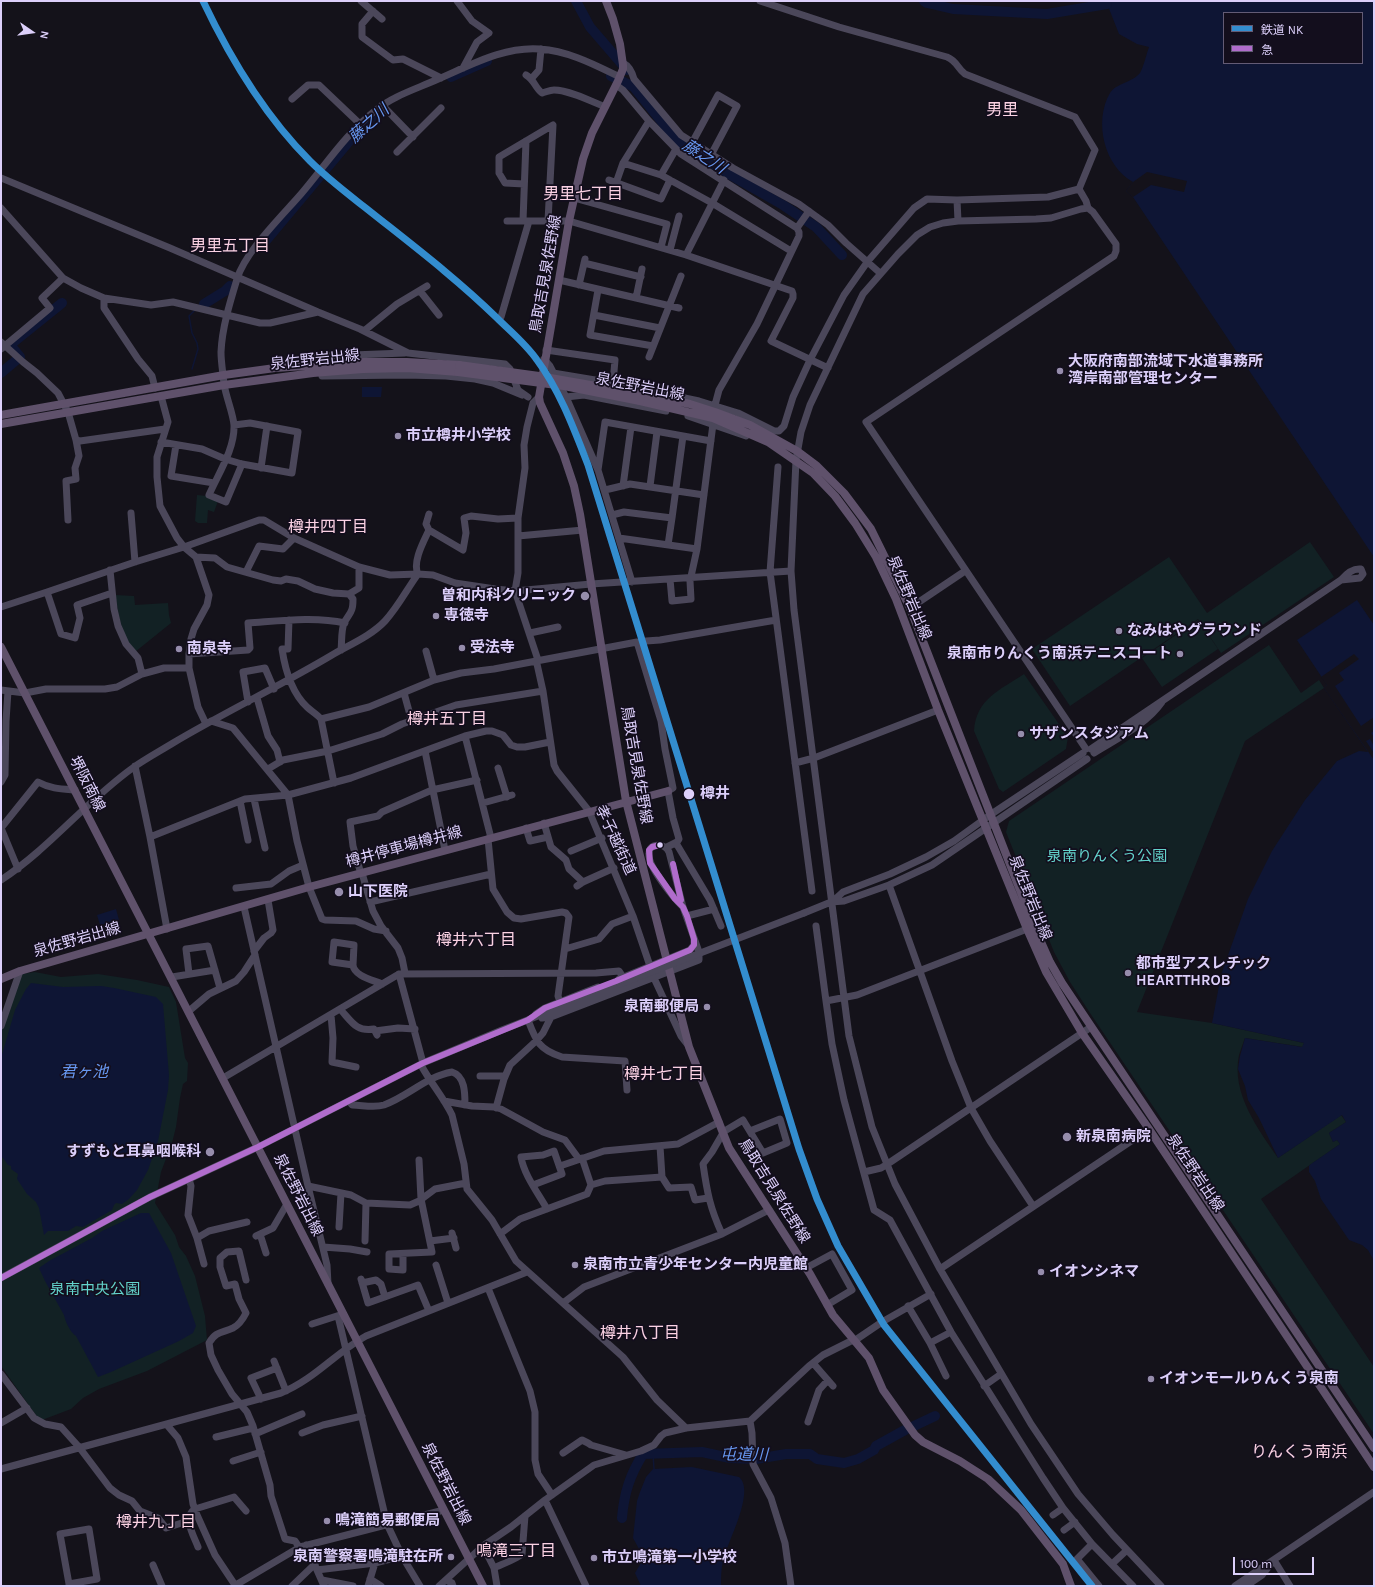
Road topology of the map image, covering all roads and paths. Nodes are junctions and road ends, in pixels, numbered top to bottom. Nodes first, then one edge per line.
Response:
1 (362, 1) edge
2 (457, 1) edge
3 (606, 1) edge
4 (760, 1) edge
5 (373, 11) junction
6 (382, 19) dead end
7 (541, 49) junction
8 (463, 68) junction
9 (621, 74) junction
10 (441, 78) junction
11 (634, 78) junction
12 (292, 99) dead end
13 (382, 105) junction
14 (605, 107) junction
15 (441, 108) dead end
16 (649, 121) junction
17 (360, 124) junction
18 (412, 136) junction
19 (526, 141) junction
20 (692, 143) junction
21 (676, 149) junction
22 (397, 152) dead end
23 (711, 155) junction
24 (623, 163) junction
25 (661, 175) junction
26 (2, 180) edge
27 (609, 180) dead end
28 (670, 180) junction
29 (724, 180) junction
30 (616, 183) junction
31 (524, 184) junction
32 (1079, 189) junction
33 (574, 198) junction
34 (957, 200) junction
35 (712, 203) junction
36 (1, 208) edge
37 (1088, 208) junction
38 (809, 212) junction
39 (679, 216) dead end
40 (958, 220) junction
41 (507, 221) dead end
42 (526, 221) junction
43 (548, 221) junction
44 (569, 221) junction
45 (798, 227) junction
46 (661, 247) junction
47 (670, 250) junction
48 (792, 251) junction
49 (686, 255) junction
50 (868, 261) junction
51 (642, 269) dead end
52 (880, 273) junction
53 (681, 276) dead end
54 (640, 277) junction
55 (63, 278) junction
56 (237, 278) junction
57 (559, 280) junction
58 (775, 284) junction
59 (579, 285) junction
60 (427, 286) dead end
61 (598, 290) junction
62 (420, 291) junction
63 (104, 298) junction
64 (636, 298) junction
65 (669, 306) junction
66 (679, 308) dead end
67 (318, 312) junction
68 (439, 315) dead end
69 (594, 315) junction
70 (227, 316) junction
71 (501, 317) dead end
72 (660, 328) junction
73 (364, 331) junction
74 (2, 346) edge
75 (653, 346) junction
76 (546, 350) junction
77 (408, 353) junction
78 (649, 357) dead end
79 (544, 359) junction
80 (474, 360) junction
81 (810, 360) junction
82 (275, 368) junction
83 (459, 368) junction
84 (828, 368) junction
85 (553, 373) junction
86 (224, 375) junction
87 (286, 376) junction
88 (512, 378) junction
89 (475, 379) junction
90 (613, 383) junction
91 (224, 385) junction
92 (498, 385) junction
93 (155, 388) junction
94 (161, 396) junction
95 (528, 397) junction
96 (566, 397) junction
97 (538, 398) junction
98 (641, 398) junction
99 (63, 404) junction
100 (715, 405) junction
101 (68, 412) junction
102 (1, 415) edge
103 (1, 424) edge
104 (713, 424) junction
105 (234, 425) junction
106 (267, 426) junction
107 (630, 427) junction
108 (165, 429) junction
109 (657, 432) junction
110 (683, 436) junction
111 (76, 440) junction
112 (711, 441) junction
113 (161, 442) junction
114 (176, 445) junction
115 (774, 446) junction
116 (797, 450) junction
117 (225, 459) junction
118 (796, 460) junction
119 (242, 464) junction
120 (778, 466) dead end
121 (261, 468) junction
122 (598, 470) junction
123 (214, 483) junction
124 (623, 486) junction
125 (650, 486) junction
126 (604, 490) junction
127 (676, 491) junction
128 (704, 495) junction
129 (131, 513) dead end
130 (429, 514) dead end
131 (612, 515) junction
132 (518, 518) junction
133 (672, 518) junction
134 (68, 520) dead end
135 (429, 530) junction
136 (583, 530) junction
137 (518, 536) junction
138 (294, 538) junction
139 (619, 538) junction
140 (668, 545) junction
141 (184, 547) junction
142 (697, 549) junction
143 (196, 557) junction
144 (135, 562) junction
145 (359, 567) junction
146 (110, 570) junction
147 (791, 571) junction
148 (965, 571) junction
149 (246, 572) junction
150 (770, 572) junction
151 (418, 574) junction
152 (692, 578) junction
153 (670, 579) junction
154 (1341, 580) dead end
155 (632, 582) junction
156 (590, 584) junction
157 (515, 591) junction
158 (47, 592) junction
159 (112, 593) junction
160 (349, 594) junction
161 (1, 606) edge
162 (910, 608) junction
163 (289, 620) junction
164 (776, 620) junction
165 (345, 623) junction
166 (558, 627) dead end
167 (530, 633) junction
168 (646, 641) dead end
169 (1, 647) edge
170 (602, 649) junction
171 (341, 650) junction
172 (426, 651) dead end
173 (189, 654) junction
174 (537, 661) junction
175 (189, 668) junction
176 (142, 674) junction
177 (291, 680) junction
178 (434, 680) junction
179 (274, 689) junction
180 (5, 690) edge
181 (543, 691) junction
182 (25, 693) junction
183 (404, 693) junction
184 (257, 698) junction
185 (248, 702) junction
186 (938, 710) junction
187 (322, 719) junction
188 (4, 721) edge
189 (412, 722) junction
190 (208, 723) junction
191 (465, 736) junction
192 (550, 742) junction
193 (328, 751) junction
194 (425, 751) junction
195 (1088, 753) junction
196 (814, 758) junction
197 (280, 762) junction
198 (795, 762) junction
199 (135, 766) junction
200 (268, 768) junction
201 (498, 768) dead end
202 (477, 780) junction
203 (1, 782) edge
204 (334, 783) junction
205 (75, 790) junction
206 (432, 790) junction
207 (668, 791) junction
208 (288, 795) junction
209 (254, 799) junction
210 (240, 801) junction
211 (626, 801) junction
212 (483, 803) junction
213 (84, 808) junction
214 (589, 811) junction
215 (992, 819) junction
216 (544, 824) junction
217 (985, 824) junction
218 (526, 828) junction
219 (150, 837) junction
220 (548, 837) junction
221 (602, 838) junction
222 (489, 839) junction
223 (248, 840) dead end
224 (676, 843) junction
225 (667, 847) junction
226 (264, 848) dead end
227 (445, 850) junction
228 (571, 851) dead end
229 (303, 865) junction
230 (614, 868) junction
231 (18, 869) junction
232 (362, 874) junction
233 (491, 874) junction
234 (1, 880) edge
235 (889, 885) junction
236 (309, 887) junction
237 (236, 888) dead end
238 (812, 891) dead end
239 (268, 900) junction
240 (370, 902) junction
241 (831, 902) junction
242 (683, 906) junction
243 (244, 907) junction
244 (714, 909) junction
245 (633, 916) junction
246 (687, 916) junction
247 (721, 926) dead end
248 (816, 926) dead end
249 (167, 929) junction
250 (1027, 929) junction
251 (386, 931) junction
252 (149, 934) junction
253 (694, 939) junction
254 (565, 949) junction
255 (690, 950) junction
256 (699, 952) junction
257 (255, 953) junction
258 (667, 959) junction
259 (353, 965) dead end
260 (650, 966) junction
261 (215, 970) junction
262 (919, 970) junction
263 (20, 971) junction
264 (670, 971) junction
265 (562, 972) junction
266 (189, 974) junction
267 (402, 974) junction
268 (172, 977) junction
269 (654, 978) junction
270 (1, 979) edge
271 (622, 980) junction
272 (382, 984) junction
273 (220, 988) junction
274 (844, 998) junction
275 (826, 1001) junction
276 (560, 1002) junction
277 (340, 1009) junction
278 (189, 1011) junction
279 (331, 1014) junction
280 (551, 1017) junction
281 (528, 1020) junction
282 (1, 1026) edge
283 (1091, 1027) junction
284 (415, 1029) junction
285 (1082, 1033) junction
286 (536, 1041) junction
287 (277, 1047) junction
288 (689, 1047) junction
289 (422, 1064) junction
290 (356, 1067) dead end
291 (480, 1076) dead end
292 (505, 1076) junction
293 (223, 1078) junction
294 (429, 1080) junction
295 (627, 1090) dead end
296 (348, 1101) junction
297 (444, 1101) junction
298 (465, 1105) junction
299 (496, 1108) junction
300 (971, 1108) junction
301 (719, 1122) junction
302 (294, 1128) junction
303 (1149, 1129) junction
304 (750, 1131) junction
305 (723, 1132) junction
306 (660, 1146) junction
307 (258, 1147) junction
308 (580, 1158) junction
309 (419, 1160) dead end
310 (886, 1165) junction
311 (560, 1166) junction
312 (864, 1172) junction
313 (662, 1177) junction
314 (189, 1179) junction
315 (466, 1184) junction
316 (533, 1184) junction
317 (591, 1185) junction
318 (308, 1186) junction
319 (341, 1193) junction
320 (708, 1198) junction
321 (421, 1199) junction
322 (366, 1203) junction
323 (287, 1204) junction
324 (1033, 1206) junction
325 (547, 1209) junction
326 (769, 1210) junction
327 (247, 1222) dead end
328 (339, 1226) dead end
329 (500, 1234) junction
330 (722, 1234) junction
331 (197, 1238) junction
332 (365, 1241) dead end
333 (430, 1241) junction
334 (323, 1247) junction
335 (456, 1248) dead end
336 (367, 1252) dead end
337 (266, 1253) dead end
338 (403, 1254) dead end
339 (204, 1264) dead end
340 (436, 1265) dead end
341 (806, 1268) junction
342 (940, 1269) junction
343 (528, 1272) junction
344 (1, 1278) edge
345 (246, 1280) dead end
346 (328, 1284) junction
347 (488, 1288) junction
348 (931, 1294) junction
349 (385, 1297) junction
350 (448, 1303) junction
351 (563, 1303) junction
352 (827, 1305) junction
353 (908, 1306) junction
354 (429, 1311) junction
355 (341, 1315) junction
356 (312, 1324) dead end
357 (951, 1332) junction
358 (854, 1340) junction
359 (356, 1341) junction
360 (930, 1343) junction
361 (346, 1349) junction
362 (813, 1363) junction
363 (1, 1374) edge
364 (1001, 1374) junction
365 (946, 1376) dead end
366 (828, 1380) junction
367 (833, 1386) dead end
368 (984, 1386) junction
369 (286, 1391) junction
370 (261, 1399) junction
371 (241, 1404) junction
372 (27, 1408) junction
373 (302, 1414) dead end
374 (362, 1416) junction
375 (750, 1421) junction
376 (808, 1422) dead end
377 (1, 1424) edge
378 (167, 1425) junction
379 (686, 1428) junction
380 (254, 1431) junction
381 (302, 1433) dead end
382 (216, 1437) dead end
383 (79, 1447) junction
384 (1374, 1448) edge
385 (261, 1452) junction
386 (562, 1453) dead end
387 (627, 1455) junction
388 (233, 1461) dead end
389 (1374, 1467) edge
390 (1, 1469) edge
391 (1374, 1492) edge
392 (552, 1495) junction
393 (545, 1500) junction
394 (1063, 1508) junction
395 (194, 1509) junction
396 (444, 1510) junction
397 (246, 1511) dead end
398 (525, 1516) junction
399 (1053, 1516) dead end
400 (188, 1521) junction
401 (1075, 1522) junction
402 (387, 1524) junction
403 (1064, 1530) dead end
404 (1092, 1544) junction
405 (306, 1545) junction
406 (483, 1546) junction
407 (198, 1547) dead end
408 (299, 1548) junction
409 (1127, 1550) junction
410 (402, 1556) junction
411 (468, 1558) junction
412 (1274, 1560) junction
413 (375, 1562) junction
414 (153, 1564) dead end
415 (1112, 1564) junction
416 (316, 1567) junction
417 (494, 1568) junction
418 (446, 1580) junction
419 (323, 1583) edge
420 (369, 1583) edge
421 (69, 1585) edge
422 (162, 1586) edge
423 (234, 1586) edge
424 (292, 1586) edge
425 (353, 1586) edge
426 (381, 1586) edge
427 (420, 1586) edge
428 (439, 1586) edge
429 (453, 1586) edge
430 (483, 1586) edge
431 (497, 1586) edge
432 (586, 1586) edge
433 (791, 1586) edge
434 (1071, 1586) edge
435 (1099, 1586) edge
436 (1133, 1586) edge
437 (1161, 1586) edge
438 (1235, 1586) edge
439 (1246, 1586) edge
440 (1290, 1586) edge

1 - 5 street
2 - 8 street
3 - 9 main road
4 - 32 street
5 - 6 street
5 - 10 street
7 - 8 street
7 - 9 street
7 - 14 street
8 - 10 street
9 - 11 street
9 - 11 street
9 - 14 main road, 鳥取吉見泉佐野線
9 - 16 street
10 - 13 street
11 - 20 street
12 - 17 street
13 - 17 street
13 - 18 street
14 - 33 main road, 鳥取吉見泉佐野線
15 - 18 street
16 - 21 street
16 - 24 street
17 - 56 street
18 - 22 street
19 - 31 street
19 - 31 street
19 - 43 street
20 - 23 street
20 - 23 street
21 - 25 street
21 - 29 street
23 - 38 street
24 - 25 street
24 - 30 street
25 - 28 street
26 - 56 street
27 - 30 street
28 - 30 street
28 - 35 street
29 - 35 street
29 - 45 street
31 - 42 street
32 - 34 street
32 - 37 street
33 - 44 main road, 鳥取吉見泉佐野線
33 - 46 street
34 - 40 street
34 - 50 street
35 - 48 street
35 - 49 street
36 - 55 street
37 - 40 street
37 - 148 street
38 - 45 street
38 - 50 street
39 - 47 street
40 - 52 street
41 - 42 street
42 - 43 street
42 - 71 street
43 - 44 street
44 - 46 street
44 - 57 main road, 鳥取吉見泉佐野線
45 - 48 street
46 - 47 street
47 - 49 street
48 - 58 street
49 - 58 street
50 - 52 street
50 - 81 street
51 - 54 street
52 - 84 street
53 - 65 street
54 - 59 street
54 - 64 street
55 - 63 street
55 - 74 street
56 - 67 street
56 - 70 street
57 - 59 street
57 - 76 main road, 鳥取吉見泉佐野線
58 - 81 street
58 - 100 street
59 - 61 street
60 - 62 street
61 - 64 street
61 - 69 street
62 - 68 street
62 - 73 street
63 - 70 street
63 - 93 street
64 - 65 street
65 - 66 street
65 - 72 street
67 - 70 street
67 - 73 street
69 - 72 street
69 - 75 street
70 - 86 street
72 - 75 street
73 - 77 street
74 - 99 street
75 - 78 street
76 - 79 main road, 鳥取吉見泉佐野線
76 - 90 street
77 - 80 street
77 - 82 street
79 - 85 street
79 - 97 main road, 鳥取吉見泉佐野線
80 - 88 street
80 - 89 street
81 - 84 street
81 - 100 street
82 - 83 main road, 泉佐野岩出線
82 - 86 main road, 泉佐野岩出線
83 - 87 main road, 泉佐野岩出線
83 - 98 main road, 泉佐野岩出線, bridge
84 - 116 street
85 - 90 street
85 - 96 street
86 - 91 street
86 - 93 main road, 泉佐野岩出線
87 - 89 street
87 - 91 main road, 泉佐野岩出線
88 - 92 street
88 - 95 street
89 - 92 street
90 - 100 street
91 - 94 main road, 泉佐野岩出線
91 - 105 street
92 - 95 street
93 - 99 main road, 泉佐野岩出線
94 - 101 main road, 泉佐野岩出線
94 - 108 street
95 - 97 street
96 - 104 street
96 - 122 street
97 - 132 street
97 - 136 main road, 鳥取吉見泉佐野線
98 - 115 main road, 泉佐野岩出線
98 - 116 main road, 泉佐野岩出線
99 - 101 street
99 - 102 main road, 泉佐野岩出線
101 - 103 main road, 泉佐野岩出線
101 - 111 street
104 - 112 street
104 - 115 street
105 - 106 street
105 - 117 street
106 - 121 street
106 - 121 street
107 - 109 street
107 - 122 street
107 - 124 street
108 - 111 street
108 - 113 street
109 - 110 street
109 - 125 street
110 - 112 street
110 - 127 street
111 - 134 street
112 - 128 street
113 - 114 street
113 - 141 street
114 - 117 street
114 - 123 street
115 - 118 main road, 泉佐野岩出線
116 - 118 street
116 - 162 main road, 泉佐野岩出線
117 - 119 street
117 - 123 street
118 - 147 street
118 - 186 main road, 泉佐野岩出線
119 - 121 street
119 - 123 street
120 - 150 street
122 - 126 street
124 - 125 street
124 - 126 street
125 - 127 street
126 - 131 street
127 - 128 street
127 - 133 street
128 - 142 street
129 - 144 street
130 - 135 street
131 - 133 street
131 - 139 street
132 - 135 street
132 - 137 street
133 - 140 street
135 - 151 street
136 - 137 street
136 - 156 main road, 鳥取吉見泉佐野線
137 - 157 street
138 - 141 street
138 - 145 street
138 - 149 street
139 - 140 street
139 - 155 street
140 - 142 street
141 - 143 street
141 - 144 street
142 - 152 street
143 - 149 street
143 - 173 street
144 - 146 street
145 - 151 street
145 - 160 street
146 - 158 street
146 - 159 street
147 - 150 street
147 - 196 street
148 - 162 street
148 - 195 street
149 - 160 street
150 - 152 street
150 - 164 street
151 - 157 street
151 - 171 street
152 - 153 street
152 - 153 street
153 - 155 street
154 - 195 street
155 - 156 street
156 - 157 street
156 - 170 main road, 鳥取吉見泉佐野線
157 - 167 street, 孝子越街道
158 - 159 street
158 - 161 street
159 - 176 street
160 - 165 street
162 - 215 main road, 泉佐野岩出線
163 - 165 street
163 - 173 street
163 - 177 street
164 - 168 street
164 - 198 street
165 - 171 street
166 - 167 street
167 - 174 street, 孝子越街道
169 - 182 main road, 堺阪南線
170 - 174 street
170 - 207 street
170 - 211 main road, 鳥取吉見泉佐野線
171 - 177 street
172 - 178 street
173 - 175 street
174 - 178 street
174 - 181 street, 孝子越街道
175 - 176 street
175 - 190 street
176 - 182 street
177 - 179 street
177 - 187 street
178 - 183 street
179 - 184 street
179 - 185 street
180 - 182 street
180 - 188 street
181 - 189 street
181 - 192 street, 孝子越街道
182 - 205 main road, 堺阪南線
183 - 187 street
183 - 189 street
184 - 185 street
184 - 197 street
185 - 190 street
186 - 196 street
186 - 217 main road, 泉佐野岩出線
187 - 193 street
188 - 203 street
189 - 193 street
190 - 199 street
190 - 200 street
191 - 192 street
191 - 194 street
191 - 202 street
192 - 214 street, 孝子越街道
193 - 197 street
193 - 204 street
194 - 204 street
194 - 206 street
195 - 215 street
196 - 198 street
196 - 241 street
197 - 200 street
198 - 238 street
199 - 213 street
199 - 219 street
200 - 208 street
201 - 212 street
202 - 206 street
202 - 212 street
204 - 208 street
205 - 213 main road, 堺阪南線
205 - 231 street
206 - 227 street
206 - 232 street
207 - 211 main road, 樽井停車場樽井線
207 - 224 street
208 - 209 street
208 - 229 street
209 - 210 street
209 - 226 street
210 - 219 street
210 - 223 street
211 - 214 main road, 樽井停車場樽井線
211 - 258 main road, 鳥取吉見泉佐野線
212 - 222 street
213 - 231 street
213 - 252 main road, 堺阪南線
214 - 216 main road, 樽井停車場樽井線
214 - 221 street, 孝子越街道
215 - 217 street
215 - 283 main road, 泉佐野岩出線
216 - 218 main road, 樽井停車場樽井線
216 - 220 street
217 - 235 street
217 - 241 street
217 - 250 main road, 泉佐野岩出線
218 - 220 street
218 - 222 main road, 樽井停車場樽井線
219 - 249 street
220 - 230 street
221 - 228 street
221 - 230 street, 孝子越街道
222 - 227 main road, 樽井停車場樽井線
222 - 233 street
224 - 225 street
224 - 244 street
225 - 242 street
225 - 242 street
227 - 232 main road, 樽井停車場樽井線
229 - 236 street
229 - 237 street
230 - 245 street, 孝子越街道
231 - 234 street
232 - 236 main road, 樽井停車場樽井線
232 - 240 street
233 - 240 street
233 - 254 street
235 - 241 street
235 - 262 street
236 - 239 main road, 樽井停車場樽井線
236 - 251 street
239 - 243 main road, 樽井停車場樽井線
239 - 257 street
240 - 251 street
241 - 271 street, bridge
241 - 274 street
242 - 246 street
243 - 249 main road, 樽井停車場樽井線
243 - 257 street
244 - 246 street
244 - 247 street
245 - 254 street
245 - 260 street, 孝子越街道
246 - 253 street
248 - 275 street
249 - 252 main road, 樽井停車場樽井線
250 - 262 street
250 - 285 main road, 泉佐野岩出線
251 - 267 street
252 - 263 main road, 泉佐野岩出線
252 - 268 main road, 泉佐野岩出線
253 - 255 street
253 - 256 street
254 - 265 street
255 - 256 street
255 - 258 street
256 - 264 street
257 - 273 street
257 - 287 street
258 - 260 street
258 - 264 main road, 鳥取吉見泉佐野線
259 - 272 street
260 - 271 street
261 - 266 street
261 - 266 street
261 - 273 street
262 - 274 street
262 - 300 street
263 - 270 main road, 泉佐野岩出線
263 - 282 street
264 - 269 street
264 - 288 main road, 鳥取吉見泉佐野線
265 - 267 street
265 - 271 street
265 - 276 street
266 - 268 street
267 - 272 street
267 - 284 street
268 - 278 main road, 泉佐野岩出線
269 - 280 street
269 - 288 street
271 - 276 street
271 - 281 street
272 - 277 street
273 - 278 street
274 - 275 street
274 - 310 street
275 - 312 street
276 - 281 street
277 - 279 street
277 - 284 street
278 - 293 main road, 泉佐野岩出線
279 - 287 street
279 - 290 street
280 - 281 street
280 - 286 street
281 - 286 street
281 - 289 street
283 - 285 street
283 - 384 main road, 泉佐野岩出線
284 - 289 street
285 - 300 street
285 - 303 main road, 泉佐野岩出線
286 - 292 street
286 - 295 street
287 - 293 street
287 - 302 street
288 - 301 main road, 鳥取吉見泉佐野線
289 - 294 street
289 - 296 street
291 - 292 street
292 - 299 street
293 - 307 main road, 泉佐野岩出線
294 - 296 street
294 - 297 street
294 - 298 street
296 - 302 street
297 - 298 street
297 - 315 street
298 - 299 street
299 - 308 street
300 - 310 street
300 - 324 street
301 - 305 main road, 鳥取吉見泉佐野線
301 - 306 street
302 - 307 street
302 - 318 street
303 - 324 street
303 - 389 main road, 泉佐野岩出線
304 - 304 street
304 - 305 street
305 - 320 street
305 - 326 main road, 鳥取吉見泉佐野線
306 - 308 street
306 - 313 street
307 - 314 street
307 - 323 main road, 泉佐野岩出線
308 - 311 street
308 - 317 street
309 - 321 street
310 - 312 street
310 - 342 street
311 - 316 street
311 - 316 street
312 - 348 street
313 - 317 street
313 - 320 street
314 - 331 street
314 - 344 street
315 - 321 street
315 - 329 street
316 - 325 street
317 - 325 street
318 - 319 street
318 - 334 street
319 - 322 street
319 - 328 street
320 - 330 street
321 - 322 street
321 - 333 street
322 - 332 street
323 - 337 street
323 - 346 main road, 泉佐野岩出線
324 - 342 street
325 - 329 street
326 - 330 street
326 - 341 main road, 鳥取吉見泉佐野線
327 - 331 street
329 - 343 street
330 - 351 street
331 - 339 street
333 - 335 street
333 - 338 street
334 - 336 street
334 - 346 street
340 - 350 street
341 - 352 main road, 鳥取吉見泉佐野線
341 - 352 street
342 - 364 street
343 - 347 street
343 - 351 street
345 - 371 street
346 - 355 main road, 泉佐野岩出線
347 - 350 street
347 - 392 street
348 - 353 street
348 - 357 street
349 - 349 street
349 - 354 street
350 - 354 street
351 - 379 street
352 - 358 main road, 鳥取吉見泉佐野線
353 - 358 street
353 - 360 street
354 - 359 street
355 - 356 street
355 - 359 main road, 泉佐野岩出線
355 - 361 street
357 - 360 street
357 - 368 street
358 - 362 street
358 - 434 main road, 鳥取吉見泉佐野線
359 - 361 street
359 - 396 main road, 泉佐野岩出線
360 - 365 street
361 - 369 street
361 - 374 street
362 - 366 street
362 - 375 street
363 - 372 street
364 - 368 street
364 - 409 street
366 - 367 street
366 - 376 street
368 - 394 street
369 - 370 street
369 - 370 street
370 - 371 street
371 - 378 street
371 - 380 street
372 - 377 street
372 - 383 street
373 - 380 street
374 - 381 street
374 - 402 street
375 - 379 street
375 - 433 street
378 - 383 street
378 - 395 street
379 - 387 street
380 - 382 street
380 - 385 street
383 - 390 street
383 - 400 street
385 - 388 street
385 - 408 street
386 - 387 street
387 - 392 street
391 - 412 street
392 - 393 street
393 - 398 street
393 - 432 street
394 - 399 street
394 - 401 street
395 - 397 street
395 - 400 street
395 - 423 street
396 - 402 street
396 - 411 main road, 泉佐野岩出線
398 - 406 street
398 - 417 street
400 - 407 street
401 - 403 street
401 - 404 street
402 - 405 street
402 - 410 street
404 - 415 street
404 - 435 street
405 - 408 street
405 - 416 street
406 - 411 street
406 - 417 street
408 - 423 street
409 - 415 street
409 - 437 street
410 - 413 street
410 - 427 street
411 - 418 street
411 - 430 main road, 泉佐野岩出線
412 - 438 street
412 - 439 street
412 - 440 street
413 - 416 street
413 - 420 street
414 - 422 street
415 - 436 street
416 - 419 street
416 - 424 street
417 - 431 street
418 - 428 street
418 - 429 street
419 - 425 street
420 - 426 street
421 - 421 street

